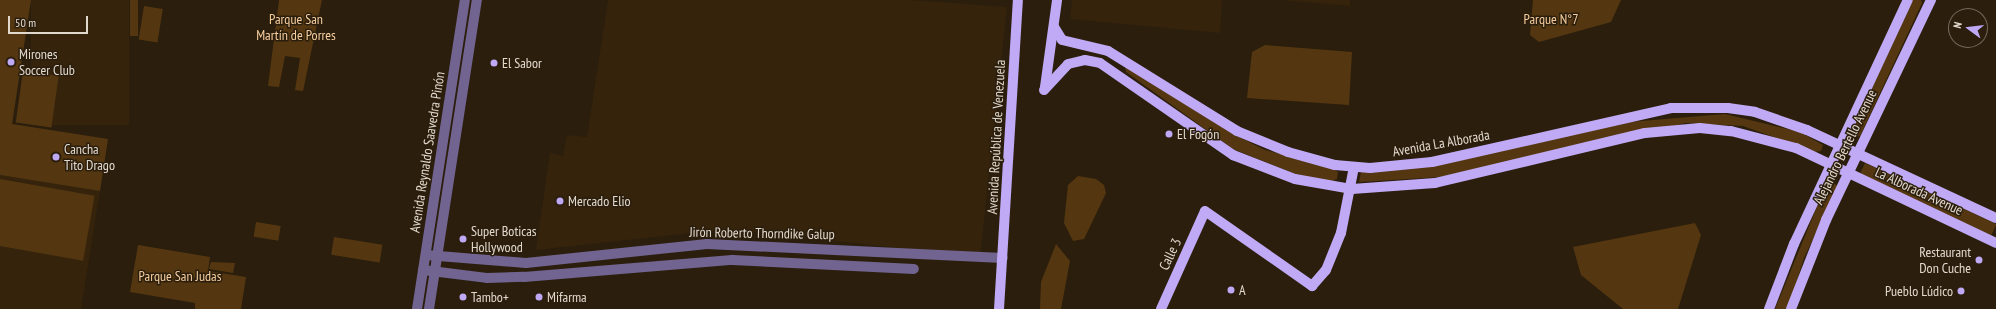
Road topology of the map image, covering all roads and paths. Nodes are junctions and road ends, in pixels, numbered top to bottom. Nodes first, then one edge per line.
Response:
1 (465, 0) edge
2 (477, 0) edge
3 (1018, 0) edge
4 (1057, 0) edge
5 (1908, 0) edge
6 (1931, 0) edge
7 (1054, 27) junction
8 (1840, 145) junction
9 (1858, 153) junction
10 (1831, 164) junction
11 (1354, 167) junction
12 (1849, 173) junction
13 (1352, 189) junction
14 (1996, 218) edge
15 (1996, 243) edge
16 (644, 249) junction
17 (426, 255) junction
18 (437, 256) junction
19 (1003, 258) junction
20 (647, 266) junction
21 (914, 269) dead end
22 (423, 270) junction
23 (435, 271) junction
24 (417, 309) edge
25 (429, 309) edge
26 (999, 309) edge
27 (1161, 309) edge
28 (1769, 309) edge
29 (1791, 309) edge

1 - 17 street, Avenida Reynaldo Saavedra Pinón
2 - 18 street, Avenida Reynaldo Saavedra Pinón
3 - 19 main road, Avenida República de Venezuela
4 - 7 main road
5 - 8 main road, Alejandro Bertello Avenue
6 - 9 main road, Alejandro Bertello Avenue
7 - 11 main road, Avenida La Alborada
7 - 13 main road
8 - 9 main road, Avenida La Alborada
8 - 10 main road, Alejandro Bertello Avenue
8 - 11 main road, Avenida La Alborada
9 - 12 main road, Alejandro Bertello Avenue
9 - 14 main road, La Alborada Avenue
10 - 12 main road, La Alborada Avenue
10 - 13 main road
10 - 28 main road, Alejandro Bertello Avenue
11 - 13 main road
12 - 15 main road, La Alborada Avenue
12 - 29 main road, Alejandro Bertello Avenue
13 - 27 main road, Calle 3
16 - 18 street, Jirón Roberto Thorndike Galup
16 - 19 street, Jirón Roberto Thorndike Galup
16 - 20 street
17 - 18 street, Jirón Roberto Thorndike Galup
17 - 22 street, Avenida Reynaldo Saavedra Pinón
18 - 23 street, Avenida Reynaldo Saavedra Pinón
19 - 26 main road, Avenida República de Venezuela
20 - 21 street, Jirón Roberto Thorndike Galup
20 - 23 street, Jirón Roberto Thorndike Galup
22 - 23 street, Jirón Roberto Thorndike Galup
22 - 24 street, Avenida Reynaldo Saavedra Pinón
23 - 25 street, Avenida Reynaldo Saavedra Pinón

